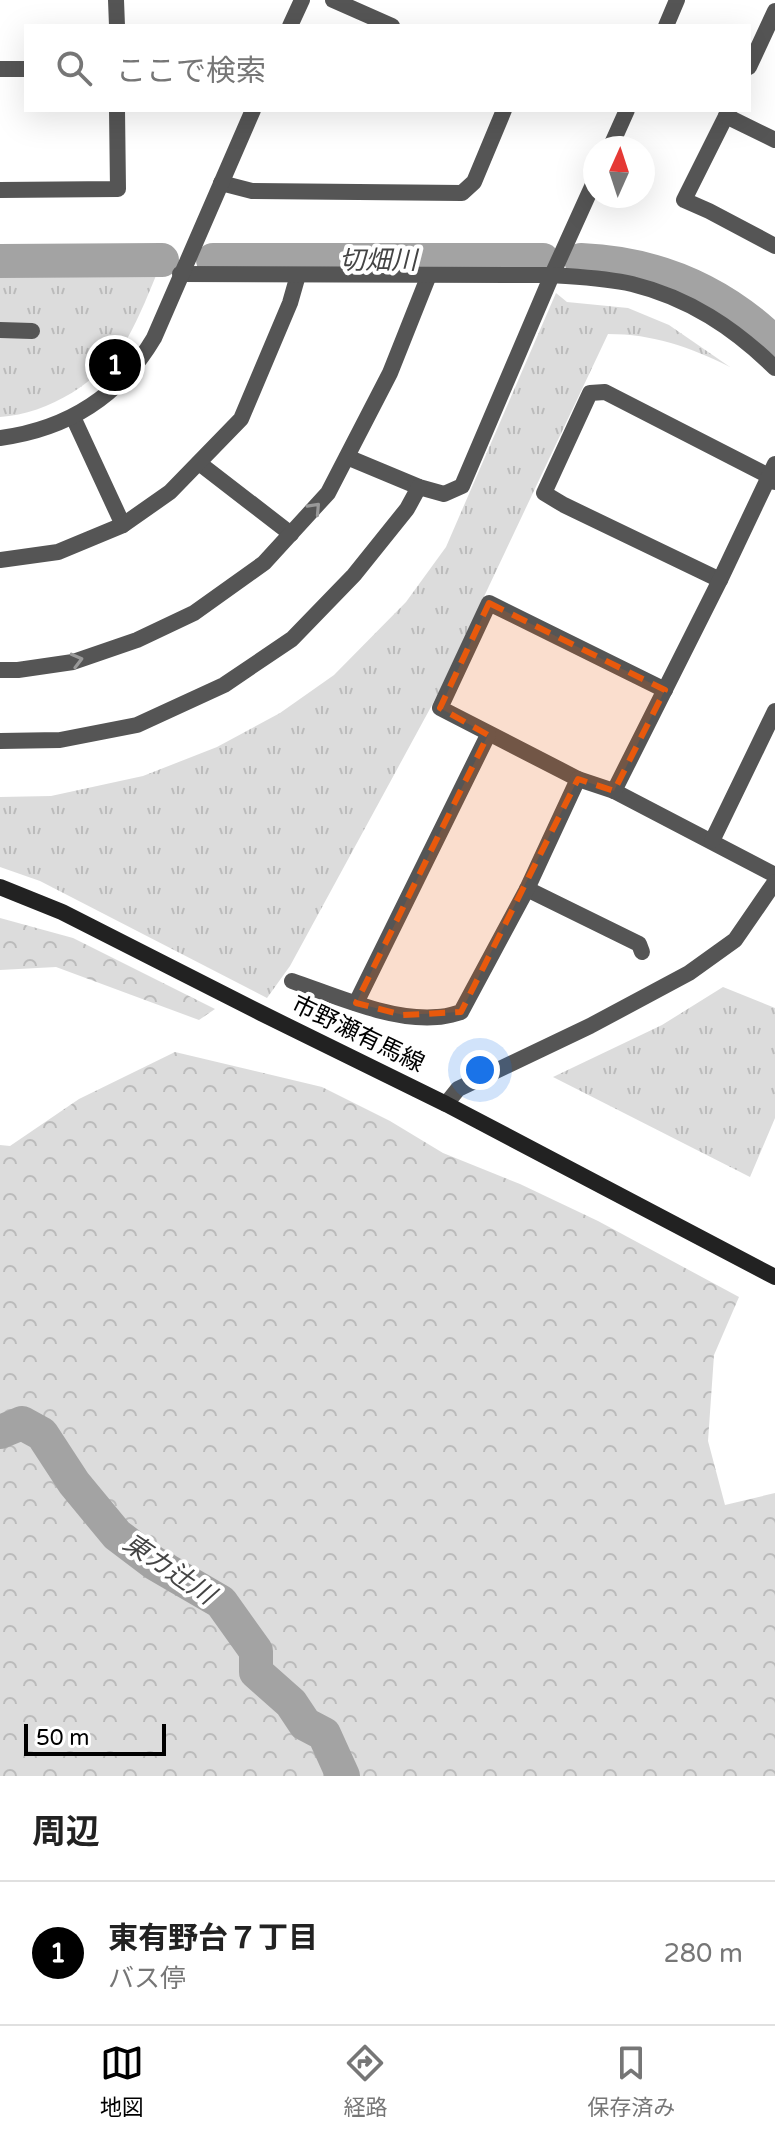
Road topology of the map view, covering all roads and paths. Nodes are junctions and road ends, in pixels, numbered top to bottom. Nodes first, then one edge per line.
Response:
1 (116, 0) edge
2 (302, 0) edge
3 (333, 0) edge
4 (677, 0) edge
5 (775, 11) edge
6 (117, 24) edge
7 (291, 24) edge
8 (387, 24) edge
9 (667, 24) edge
10 (751, 63) edge
11 (0, 69) edge
12 (24, 69) edge
13 (117, 112) edge
14 (252, 112) edge
15 (503, 112) edge
16 (626, 112) edge
17 (728, 113) edge
18 (615, 136) edge
19 (775, 140) edge
20 (221, 183) junction
21 (0, 190) edge
22 (583, 207) edge
23 (775, 246) edge
24 (180, 274) junction
25 (298, 275) junction
26 (429, 275) junction
27 (552, 275) junction
28 (0, 330) edge
29 (32, 331) dead end
30 (775, 368) edge
31 (73, 417) junction
32 (0, 438) edge
33 (347, 457) junction
34 (199, 463) junction
35 (773, 474) edge
36 (419, 487) junction
37 (123, 525) junction
38 (291, 534) junction
39 (0, 560) edge
40 (720, 580) junction
41 (0, 670) edge
42 (665, 690) junction
43 (775, 711) edge
44 (488, 735) junction
45 (0, 741) edge
46 (578, 779) junction
47 (614, 791) junction
48 (712, 841) junction
49 (775, 875) edge
50 (775, 882) edge
51 (0, 887) edge
52 (527, 889) junction
53 (642, 952) dead end
54 (292, 981) dead end
55 (356, 1003) junction
56 (446, 1104) junction
57 (775, 1277) edge

1 - 6 street
2 - 7 street
3 - 8 street
4 - 9 street
5 - 10 street
11 - 12 street
13 - 21 street
14 - 20 street
15 - 20 street
16 - 18 street
17 - 19 street
17 - 23 street
20 - 24 street
22 - 27 street
24 - 25 street
24 - 31 street
25 - 26 street
25 - 34 street
26 - 27 street
26 - 33 street
27 - 30 street
27 - 36 street
28 - 29 street
31 - 32 street
31 - 37 street
33 - 36 street
38 -> 33 street
34 - 37 street
34 - 38 street
35 - 40 street
35 - 40 street
36 - 45 street
37 - 39 street
41 -> 38 street
40 - 42 street
42 - 44 street
42 - 47 street
43 - 48 street
44 - 46 street
44 - 55 street
46 - 47 street
46 - 52 street
47 - 48 street
48 - 49 street
50 - 56 street
51 - 56 main road, 市野瀬有馬線
52 - 53 street
52 - 55 street
54 - 55 street
56 - 57 main road, 市野瀬有馬線

